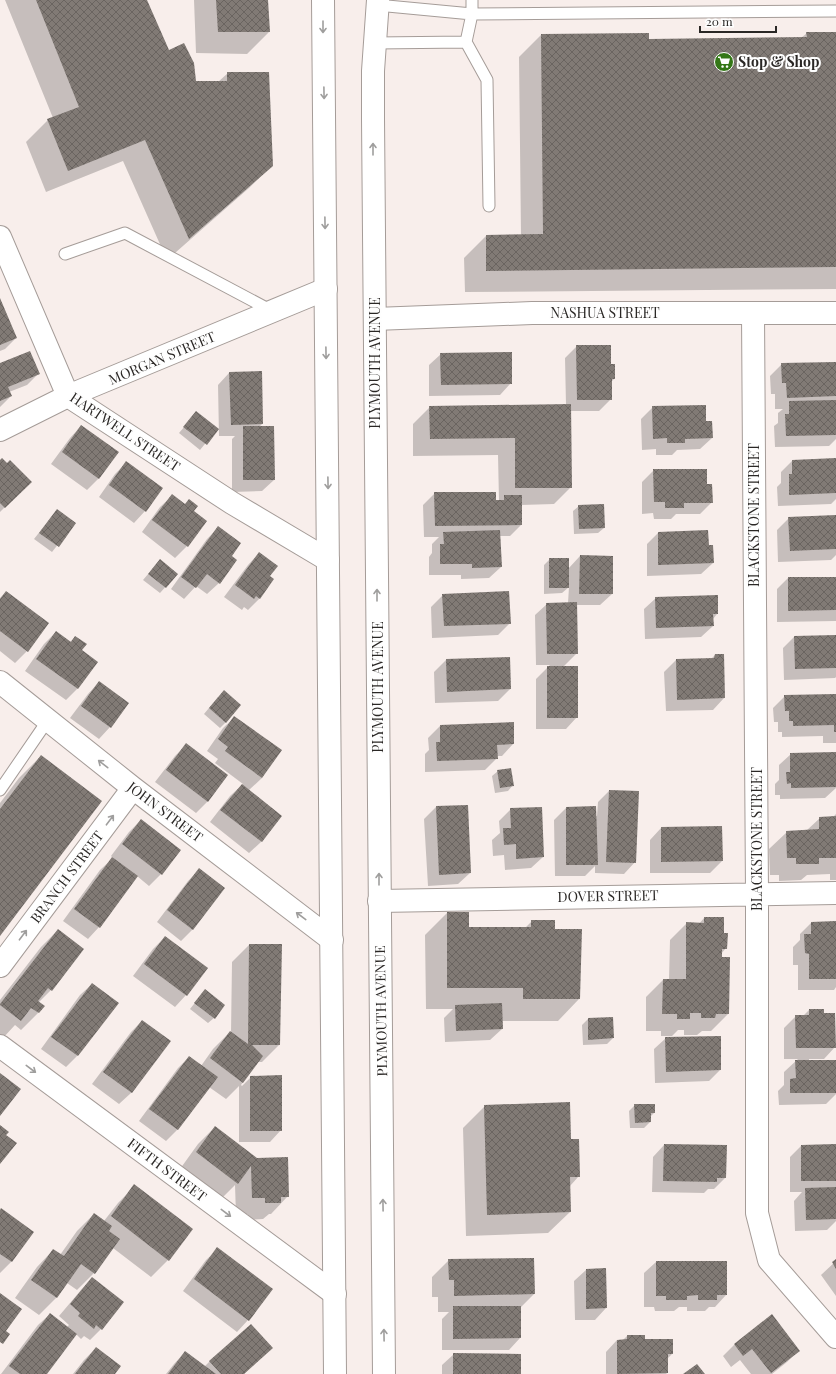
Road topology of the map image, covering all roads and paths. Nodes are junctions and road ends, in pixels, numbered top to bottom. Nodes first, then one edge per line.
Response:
1 (323, 0) edge
2 (472, 0) edge
3 (378, 2) edge
4 (836, 11) edge
5 (472, 14) junction
6 (466, 42) junction
7 (375, 43) junction
8 (489, 206) dead end
9 (0, 237) edge
10 (65, 254) dead end
11 (326, 289) junction
12 (272, 311) junction
13 (836, 313) edge
14 (752, 314) junction
15 (375, 318) junction
16 (68, 396) junction
17 (0, 430) edge
18 (328, 560) junction
19 (0, 682) edge
20 (48, 720) junction
21 (133, 788) junction
22 (0, 790) edge
23 (757, 893) junction
24 (836, 893) edge
25 (380, 901) junction
26 (332, 940) junction
27 (0, 966) edge
28 (0, 1046) edge
29 (335, 1294) junction
30 (836, 1337) edge
31 (336, 1374) edge
32 (384, 1374) edge

1 -> 11 street
2 - 5 lane
3 - 5 lane
3 - 7 street, PLYMOUTH AVENUE
4 - 5 lane
5 - 6 lane
6 - 7 lane
6 - 8 lane
15 -> 7 street, PLYMOUTH AVENUE
9 - 16 street, HARTWELL STREET
10 - 12 lane
11 - 12 street, MORGAN STREET
11 -> 18 street
12 - 16 street, MORGAN STREET
13 - 14 street, NASHUA STREET
14 - 15 street, NASHUA STREET
14 - 23 street, BLACKSTONE STREET
25 -> 15 street, PLYMOUTH AVENUE
16 - 17 street, MORGAN STREET
16 - 18 street, HARTWELL STREET
18 - 26 street
19 - 20 street, JOHN STREET
21 -> 20 street, JOHN STREET
20 - 22 lane
26 -> 21 street, JOHN STREET
27 -> 21 street, BRANCH STREET
23 - 24 street, DOVER STREET
23 - 25 street, DOVER STREET
23 - 30 street, BLACKSTONE STREET
32 -> 25 street, PLYMOUTH AVENUE
26 - 29 street
28 -> 29 street, FIFTH STREET
29 - 31 street

